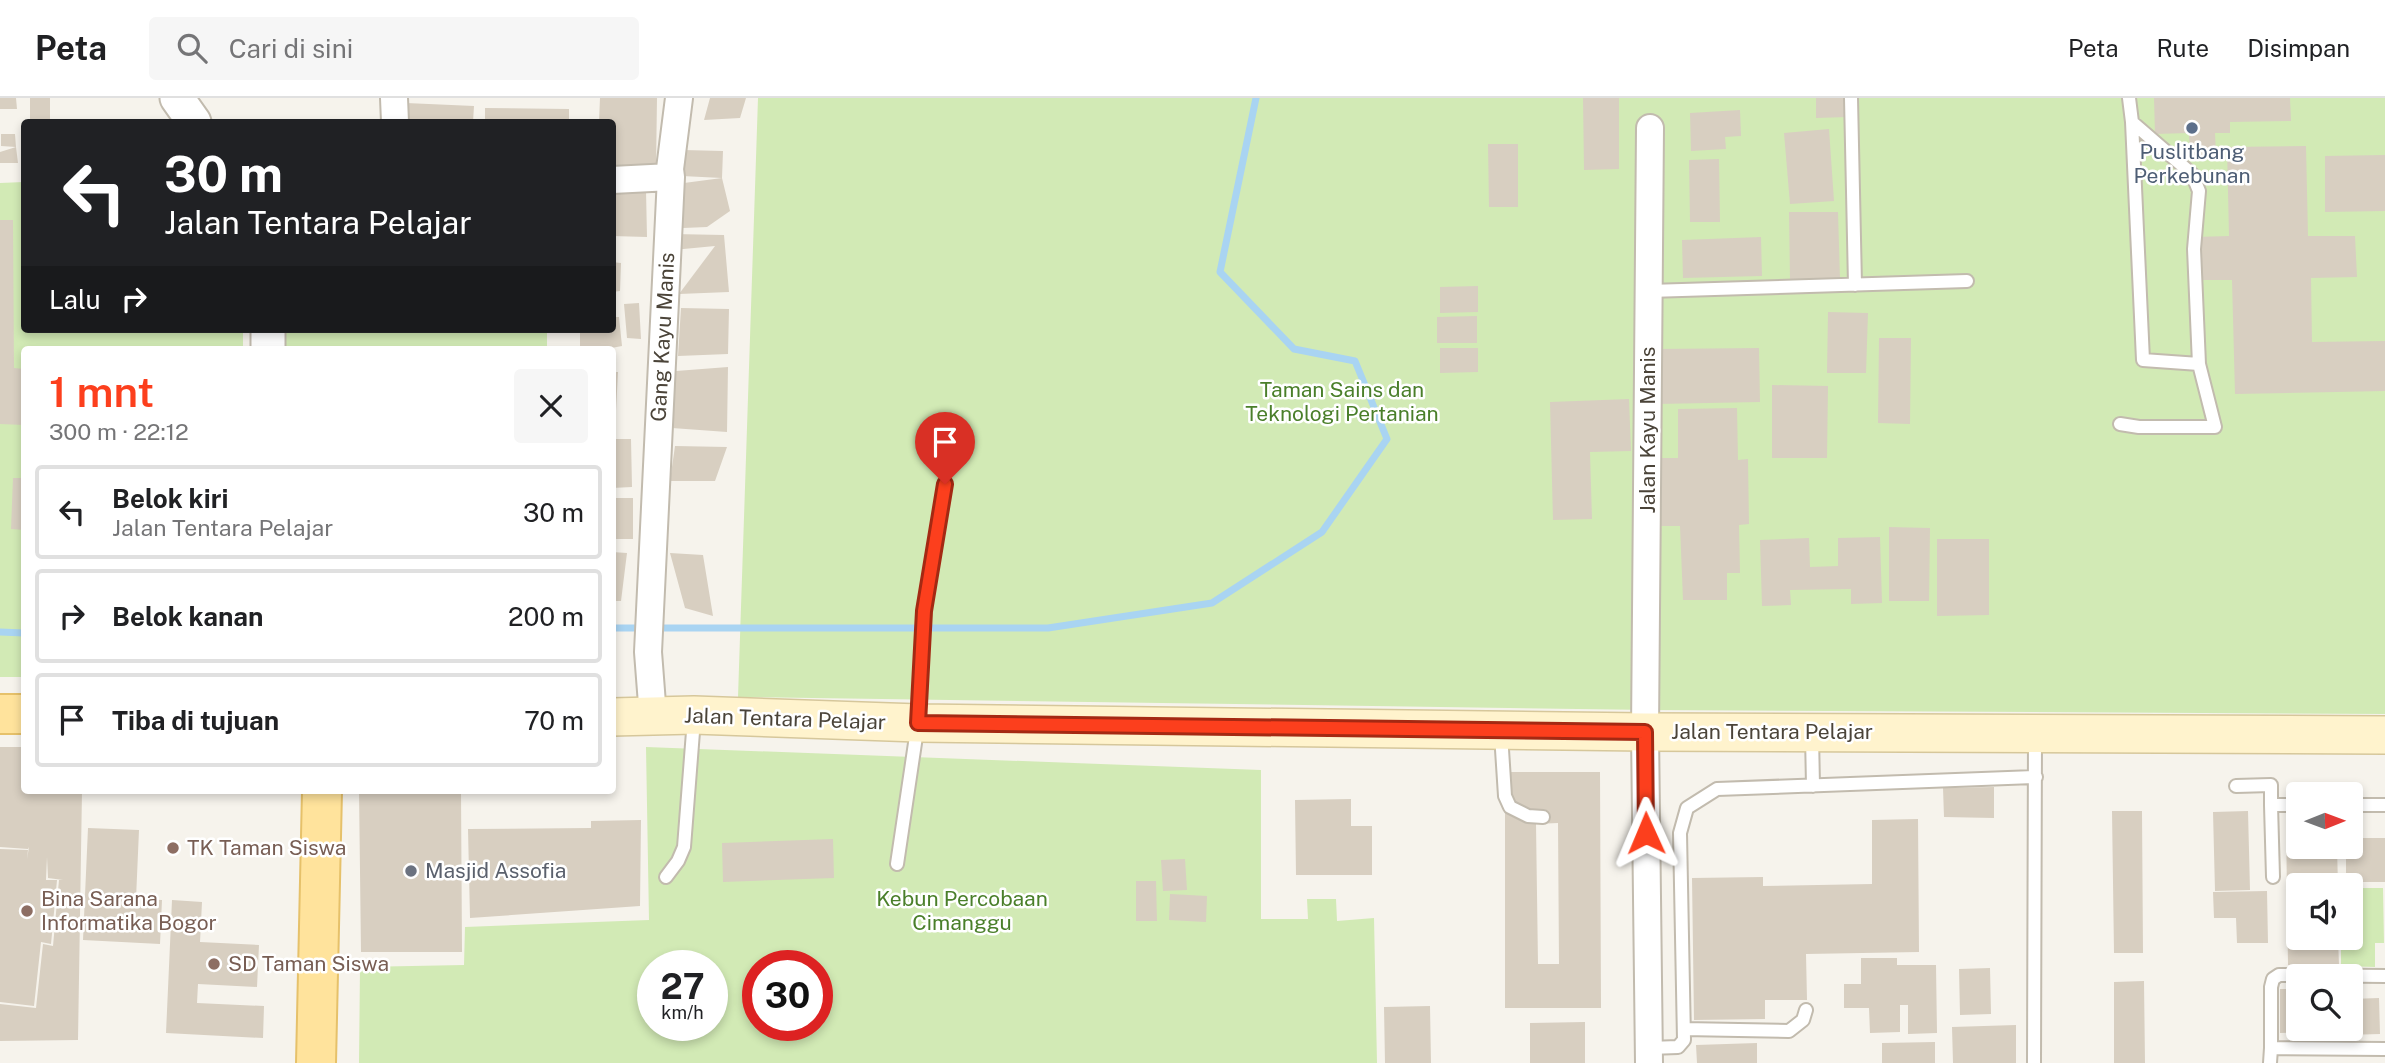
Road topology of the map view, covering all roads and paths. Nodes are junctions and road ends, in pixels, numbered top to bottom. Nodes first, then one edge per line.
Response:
1 (177, 98) edge
2 (394, 98) edge
3 (679, 98) edge
4 (1851, 98) edge
5 (2129, 98) edge
6 (192, 119) edge
7 (395, 119) edge
8 (2132, 122) junction
9 (1650, 128) dead end
10 (671, 177) junction
11 (616, 180) edge
12 (1967, 281) dead end
13 (1855, 285) junction
14 (1649, 290) junction
15 (2199, 364) junction
16 (2120, 424) dead end
17 (945, 484) dead end
18 (0, 714) edge
19 (21, 714) edge
20 (694, 715) junction
21 (616, 717) edge
22 (653, 717) junction
23 (918, 723) junction
24 (1501, 730) junction
25 (1812, 731) junction
26 (1645, 732) junction
27 (2035, 733) junction
28 (2385, 735) edge
29 (2036, 777) junction
30 (1813, 786) junction
31 (2236, 786) dead end
32 (322, 794) edge
33 (340, 794) edge
34 (2271, 805) junction
35 (2286, 805) edge
36 (2363, 805) edge
37 (2385, 805) edge
38 (1543, 817) dead end
39 (897, 864) dead end
40 (666, 877) dead end
41 (2273, 877) dead end
42 (328, 958) junction
43 (2385, 976) edge
44 (1806, 1010) dead end
45 (1684, 1029) junction
46 (2272, 1048) junction
47 (2385, 1049) edge
48 (1649, 1055) edge
49 (316, 1063) edge
50 (338, 1063) edge
51 (2035, 1063) edge
52 (2270, 1063) edge

1 - 6 street
2 - 7 street
3 - 10 street, Gang Kayu Manis
4 - 13 lane
5 - 8 lane
8 - 15 lane
8 - 15 lane
9 - 14 street, Jalan Kayu Manis
10 - 11 street
10 - 22 street, Gang Kayu Manis
12 - 13 lane
13 - 14 lane
14 - 26 street, Jalan Kayu Manis
15 - 16 lane
17 - 23 lane
18 - 19 main road
20 - 22 main road, Jalan Tentara Pelajar
20 - 23 main road, Jalan Tentara Pelajar
20 - 40 lane
21 - 22 main road, Jalan Tentara Pelajar
23 - 24 main road, Jalan Tentara Pelajar
23 - 39 lane
24 - 26 main road, Jalan Tentara Pelajar
24 - 38 lane
25 - 26 main road, Jalan Tentara Pelajar
25 - 27 main road, Jalan Tentara Pelajar
25 - 30 lane
26 - 48 street, Jalan Kayu Manis
27 - 28 main road, Jalan Tentara Pelajar
27 - 29 lane
29 - 30 lane
29 - 51 lane
30 - 45 lane
31 - 34 lane
32 - 42 main road
33 - 42 main road
34 - 35 lane
34 - 41 lane
36 - 37 lane
42 - 49 main road
42 - 50 main road
43 - 46 lane
44 - 45 lane
45 - 48 lane
46 - 47 lane
46 - 52 lane

